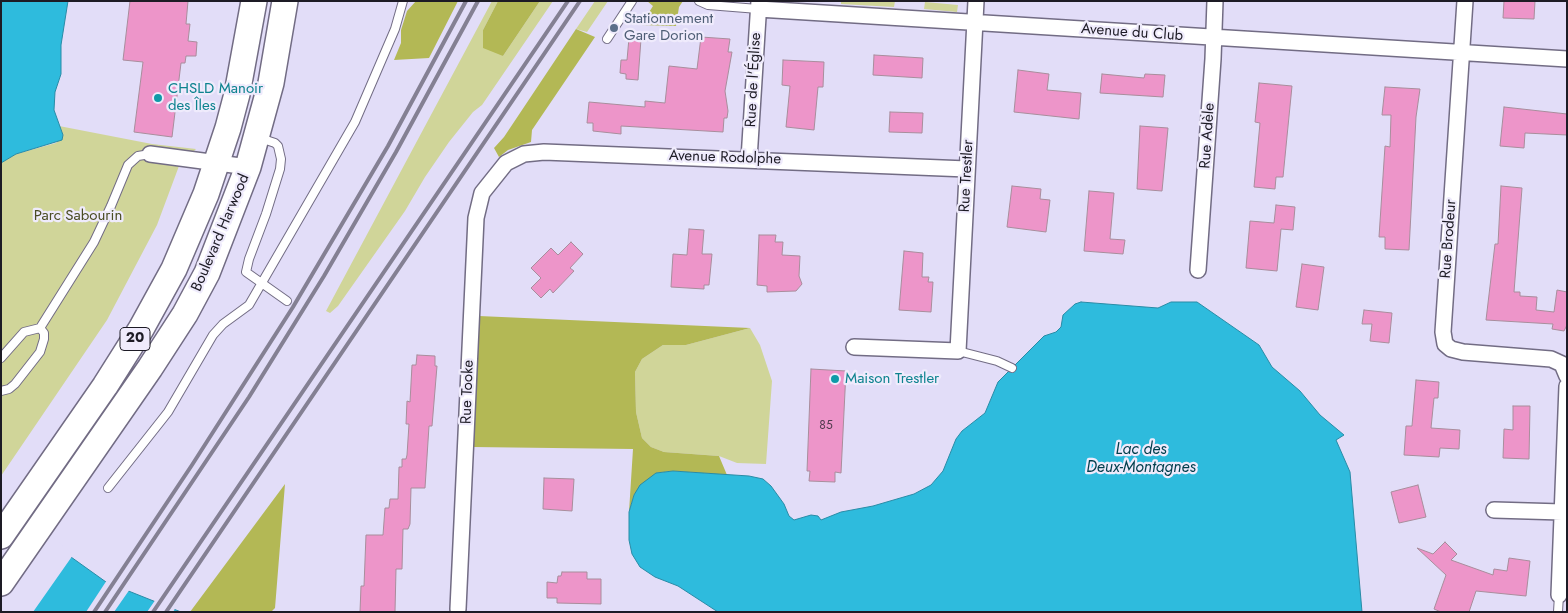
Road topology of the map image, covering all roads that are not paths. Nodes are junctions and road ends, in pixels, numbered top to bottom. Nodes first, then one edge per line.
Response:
1 (254, 1) edge
2 (285, 1) edge
3 (403, 1) edge
4 (632, 1) edge
5 (699, 1) edge
6 (976, 1) edge
7 (1215, 1) edge
8 (1465, 1) edge
9 (759, 5) edge
10 (975, 22) junction
11 (1214, 38) junction
12 (607, 39) dead end
13 (1461, 53) junction
14 (1567, 59) edge
15 (256, 137) junction
16 (150, 154) joint
17 (749, 159) junction
18 (217, 162) junction
19 (248, 167) junction
20 (967, 169) junction
21 (492, 178) joint
22 (1198, 270) dead end
23 (261, 284) junction
24 (287, 301) dead end
25 (40, 328) junction
26 (854, 347) dead end
27 (958, 351) junction
28 (1, 358) edge
29 (1012, 368) dead end
30 (1567, 376) edge
31 (1567, 386) edge
32 (1, 391) edge
33 (108, 488) dead end
34 (1494, 510) dead end
35 (1562, 512) junction
36 (1, 536) edge
37 (1, 583) edge
38 (1559, 596) joint
39 (458, 609) dead end
40 (1558, 612) edge

1 - 18 highway, Boulevard Harwood / 20
2 - 15 highway, Boulevard Harwood / 20
3 - 23 lane
4 - 12 lane
5 - 9 lane, Avenue du Club
6 - 10 street, Rue Trestler
7 - 11 street, Rue Adèle
8 - 13 street, Rue Brodeur
9 - 10 street, Avenue du Club
9 - 17 street, Rue de l'Église
10 - 11 street, Avenue du Club
10 - 20 street, Rue Trestler
11 - 13 street, Avenue du Club
11 - 22 street, Rue Adèle
13 - 14 street, Avenue du Club
13 - 30 street, Rue Brodeur
15 - 19 highway, Boulevard Harwood / 20
15 - 23 lane
16 - 18 street
16 - 25 lane
17 - 20 street, Avenue Rodolphe
17 - 21 street, Avenue Rodolphe
18 - 19 street
18 - 36 highway, Boulevard Harwood / 20
19 - 37 highway, Boulevard Harwood / 20
20 - 27 street, Rue Trestler
21 - 39 street, Rue Tooke
23 - 24 lane
23 - 33 lane
25 - 28 lane
25 - 32 lane
26 - 27 street
27 - 29 lane
31 - 35 street
34 - 35 street
35 - 38 street
38 - 40 lane

